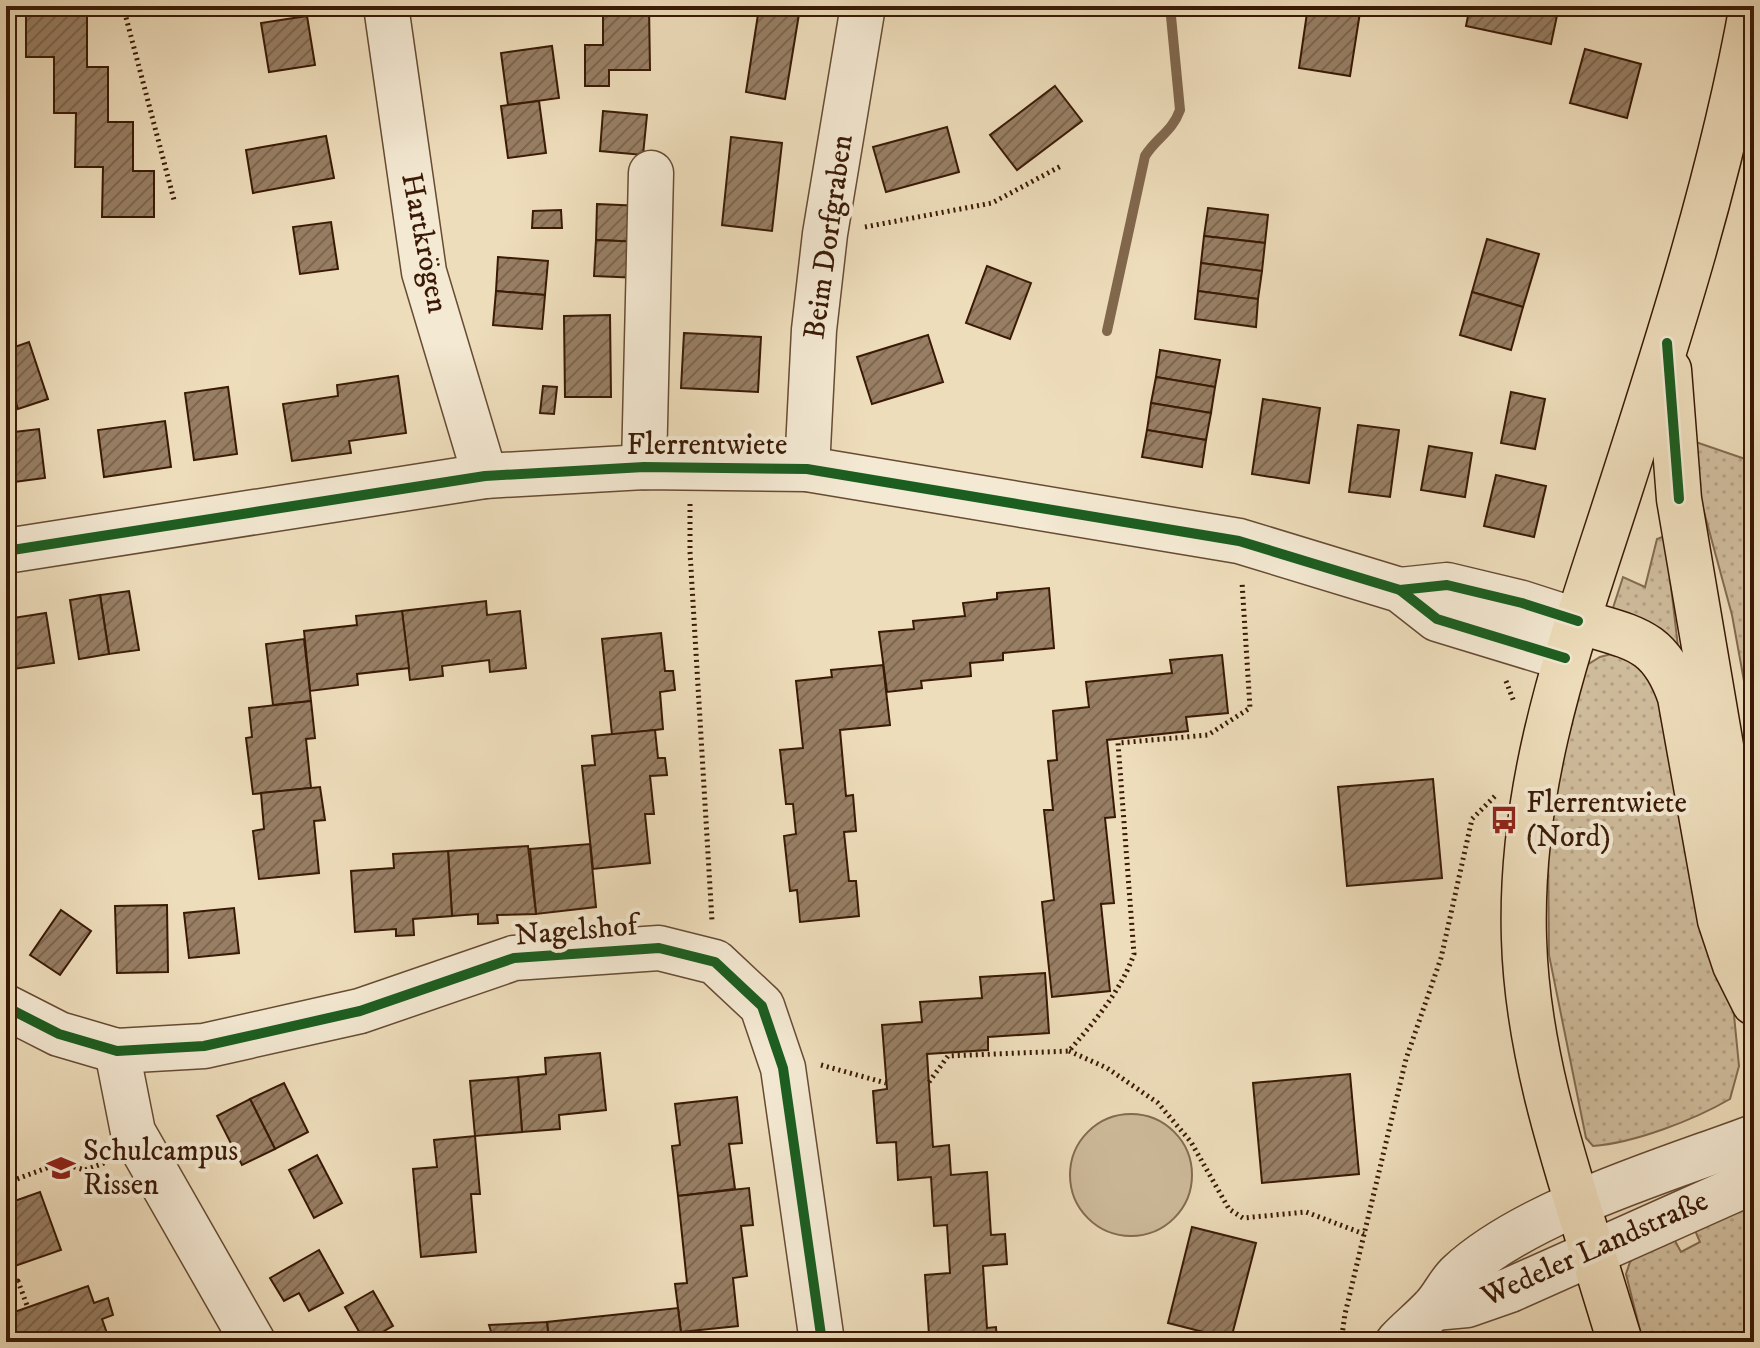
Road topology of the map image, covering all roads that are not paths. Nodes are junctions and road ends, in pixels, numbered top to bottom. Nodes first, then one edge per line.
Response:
1 (386, 6) edge
2 (863, 6) edge
3 (1749, 22) edge
4 (651, 173) dead end
5 (1667, 343) junction
6 (644, 467) junction
7 (807, 469) junction
8 (485, 476) junction
9 (6, 551) edge
10 (1400, 590) junction
11 (1572, 640) junction
12 (1754, 940) edge
13 (1754, 1003) edge
14 (6, 1007) edge
15 (117, 1051) junction
16 (1754, 1137) edge
17 (1754, 1181) edge
18 (1577, 1205) junction
19 (1593, 1254) junction
20 (1446, 1325) edge
21 (253, 1342) edge
22 (822, 1342) edge
23 (1398, 1342) edge
24 (1620, 1342) edge

1 - 8 street, Hartkrögen
2 - 7 street, Beim Dorfgraben
3 - 5 main road
4 - 6 street
5 - 11 main road
5 - 12 main road
6 - 7 street, Flerrentwiete
6 - 8 street, Flerrentwiete
7 - 10 street, Flerrentwiete
8 - 9 street, Flerrentwiete
10 - 11 street, Flerrentwiete
10 - 11 street, Flerrentwiete
11 - 13 main road
11 - 18 main road
14 - 15 street, Nagelshof
15 - 21 street
15 - 22 street, Nagelshof
16 - 18 street, Wedeler Landstraße
17 - 19 street, Wedeler Landstraße
18 - 19 main road
18 - 20 street, Wedeler Landstraße
19 - 20 street, Wedeler Landstraße
19 - 24 main road
20 - 23 street, Wedeler Landstraße

